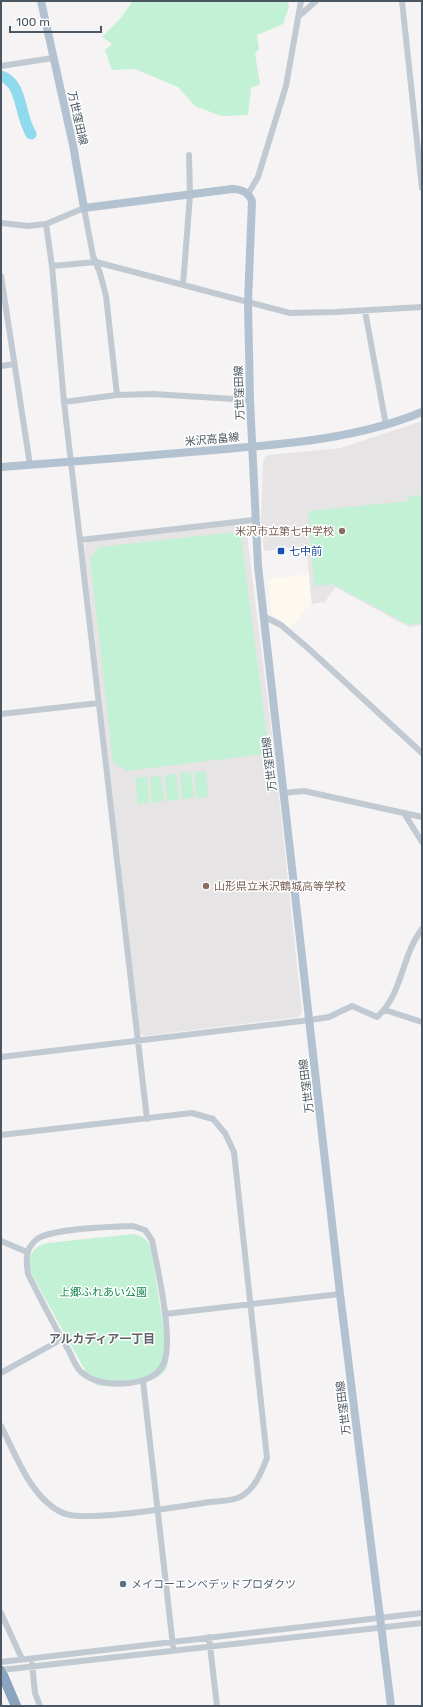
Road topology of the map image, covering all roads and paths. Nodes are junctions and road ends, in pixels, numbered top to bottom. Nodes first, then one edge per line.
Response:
1 (41, 1) edge
2 (301, 1) edge
3 (316, 1) edge
4 (402, 1) edge
5 (298, 17) junction
6 (54, 58) junction
7 (1, 66) edge
8 (189, 155) dead end
9 (422, 188) edge
10 (248, 194) junction
11 (190, 195) junction
12 (84, 208) junction
13 (1, 224) edge
14 (46, 224) junction
15 (96, 262) junction
16 (52, 266) junction
17 (1, 276) edge
18 (183, 285) junction
19 (248, 303) junction
20 (422, 308) edge
21 (365, 311) junction
22 (15, 364) junction
23 (1, 366) edge
24 (117, 395) junction
25 (250, 400) junction
26 (64, 402) junction
27 (422, 412) edge
28 (386, 425) junction
29 (252, 447) junction
30 (71, 462) junction
31 (30, 465) junction
32 (1, 467) edge
33 (254, 520) junction
34 (80, 540) junction
35 (263, 616) junction
36 (98, 703) junction
37 (1, 714) edge
38 (422, 753) edge
39 (283, 793) junction
40 (404, 813) junction
41 (422, 817) edge
42 (422, 842) edge
43 (422, 929) edge
44 (385, 1010) junction
45 (310, 1020) junction
46 (422, 1022) edge
47 (138, 1040) junction
48 (1, 1053) edge
49 (1, 1056) edge
50 (147, 1119) junction
51 (1, 1135) edge
52 (1, 1241) edge
53 (27, 1252) junction
54 (340, 1294) junction
55 (250, 1305) junction
56 (165, 1314) junction
57 (62, 1339) junction
58 (1, 1373) edge
59 (143, 1381) junction
60 (1, 1426) edge
61 (159, 1510) junction
62 (1, 1613) edge
63 (422, 1613) edge
64 (379, 1618) junction
65 (422, 1622) edge
66 (381, 1627) junction
67 (209, 1637) junction
68 (173, 1642) junction
69 (210, 1648) junction
70 (174, 1651) junction
71 (32, 1658) junction
72 (22, 1659) junction
73 (1, 1662) edge
74 (32, 1667) junction
75 (1, 1670) edge
76 (5, 1689) edge
77 (10, 1706) edge
78 (16, 1706) edge
79 (40, 1706) edge
80 (216, 1706) edge
81 (391, 1706) edge

1 - 6 main road, 万世窪田線
2 - 5 street
3 - 5 street
4 - 9 street
5 - 10 street
6 - 7 street
6 - 12 main road, 万世窪田線
8 - 11 street
10 - 11 main road
10 - 19 main road, 万世窪田線
11 - 12 main road
11 - 18 street
12 - 14 street
12 - 15 street
13 - 14 street
14 - 16 street
15 - 16 street
15 - 18 street
15 - 24 street
16 - 26 street
17 - 22 street
18 - 19 street
19 - 21 street
19 - 25 main road, 万世窪田線
20 - 21 street
21 - 28 street
22 - 23 street
22 - 31 street
24 - 25 street
24 - 26 street
25 - 29 main road, 万世窪田線
26 - 30 street
27 - 28 main road, 米沢高畠線
28 - 29 main road, 米沢高畠線
29 - 30 main road, 米沢高畠線
29 - 33 main road, 万世窪田線
30 - 31 main road, 米沢高畠線
30 - 34 street
31 - 32 main road, 米沢高畠線
33 - 34 street
33 - 35 main road, 万世窪田線
34 - 36 street
35 - 38 street
35 - 39 main road, 万世窪田線
36 - 37 street
36 - 47 street
39 - 40 street
39 - 45 main road, 万世窪田線
40 - 41 street
40 - 42 street
43 - 44 street
44 - 45 street
44 - 46 street
45 - 47 street
45 - 54 main road, 万世窪田線
47 - 49 street
47 - 50 street
48 - 49 street
50 - 51 street
50 - 55 street
52 - 53 street
53 - 56 street
53 - 57 street
54 - 55 street
54 - 64 main road, 万世窪田線
55 - 56 street
55 - 61 street
56 - 59 street
57 - 58 street
57 - 59 street
59 - 61 street
60 - 61 street
61 - 68 street
62 - 72 street
63 - 64 street
64 - 66 main road, 万世窪田線
64 - 67 street
65 - 66 street
66 - 69 street
66 - 81 main road, 万世窪田線
67 - 68 street
67 - 69 street
68 - 70 street
68 - 71 street
69 - 70 street
69 - 80 street
70 - 74 street
71 - 72 street
71 - 74 street
72 - 73 street
74 - 75 street
74 - 79 street
75 - 76 highway
76 - 77 highway
76 - 78 highway

